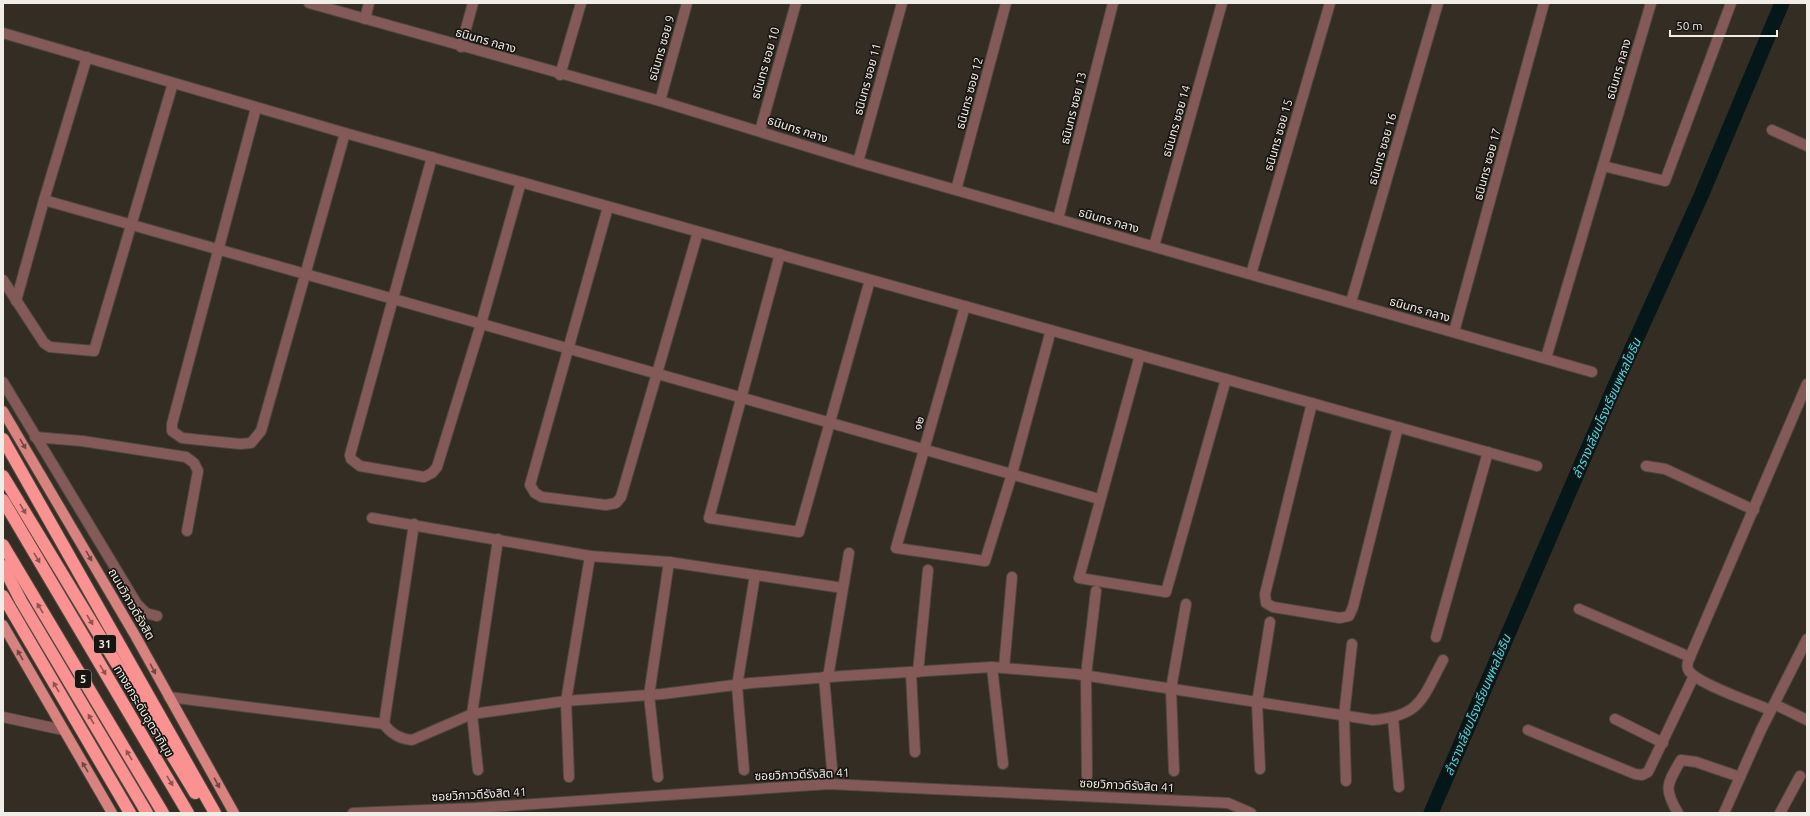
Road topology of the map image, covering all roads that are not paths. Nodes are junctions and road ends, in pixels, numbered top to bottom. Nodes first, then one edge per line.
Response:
1 (309, 3) edge
2 (369, 3) edge
3 (473, 3) edge
4 (580, 3) edge
5 (687, 3) edge
6 (796, 3) edge
7 (902, 3) edge
8 (1006, 3) edge
9 (1113, 3) edge
10 (1222, 3) edge
11 (1330, 3) edge
12 (1438, 3) edge
13 (1544, 3) edge
14 (1651, 3) edge
15 (1732, 3) edge
16 (364, 19) junction
17 (3, 34) edge
18 (461, 47) junction
19 (87, 57) junction
20 (560, 75) junction
21 (173, 83) junction
22 (660, 101) junction
23 (256, 108) junction
24 (1772, 130) dead end
25 (760, 131) junction
26 (345, 133) junction
27 (1807, 146) edge
28 (432, 157) junction
29 (858, 162) junction
30 (1603, 166) junction
31 (522, 182) junction
32 (956, 190) junction
33 (44, 200) junction
34 (608, 206) junction
35 (1058, 219) junction
36 (130, 225) junction
37 (698, 232) junction
38 (1154, 246) junction
39 (217, 249) junction
40 (780, 254) junction
41 (1251, 274) junction
42 (306, 275) junction
43 (3, 280) edge
44 (870, 280) junction
45 (392, 299) junction
46 (16, 301) junction
47 (1350, 302) junction
48 (965, 306) junction
49 (481, 324) junction
50 (1051, 330) junction
51 (1454, 332) junction
52 (568, 349) junction
53 (1140, 355) junction
54 (1546, 358) junction
55 (1592, 372) dead end
56 (657, 375) junction
57 (1226, 379) junction
58 (3, 382) edge
59 (1807, 384) edge
60 (741, 398) junction
61 (1312, 403) junction
62 (3, 411) edge
63 (830, 423) junction
64 (1398, 427) junction
65 (35, 437) junction
66 (3, 439) edge
67 (924, 450) junction
68 (1488, 452) junction
69 (1537, 466) dead end
70 (1646, 466) dead end
71 (1012, 474) junction
72 (3, 476) edge
73 (1099, 499) junction
74 (3, 500) edge
75 (1754, 510) junction
76 (372, 518) dead end
77 (414, 524) junction
78 (186, 531) dead end
79 (498, 539) junction
80 (3, 545) edge
81 (849, 553) dead end
82 (590, 556) junction
83 (669, 562) junction
84 (3, 566) edge
85 (928, 570) dead end
86 (755, 575) junction
87 (1012, 578) dead end
88 (843, 588) junction
89 (1096, 591) dead end
90 (3, 596) edge
91 (1186, 604) dead end
92 (1579, 609) dead end
93 (157, 616) dead end
94 (1270, 622) dead end
95 (3, 625) edge
96 (1436, 637) dead end
97 (1807, 639) edge
98 (1352, 644) dead end
99 (1690, 656) junction
100 (1443, 660) dead end
101 (992, 667) junction
102 (1004, 668) junction
103 (915, 672) junction
104 (1086, 675) junction
105 (1694, 676) junction
106 (826, 677) junction
107 (737, 686) junction
108 (1171, 689) junction
109 (649, 695) junction
110 (168, 697) junction
111 (566, 701) junction
112 (1257, 703) junction
113 (1772, 707) junction
114 (472, 714) junction
115 (1344, 716) junction
116 (3, 717) edge
117 (1393, 718) junction
118 (1615, 719) dead end
119 (1807, 720) edge
120 (384, 724) junction
121 (63, 730) junction
122 (1528, 730) dead end
123 (1663, 743) junction
124 (915, 752) dead end
125 (1004, 764) dead end
126 (832, 769) dead end
127 (1260, 769) dead end
128 (478, 770) dead end
129 (744, 770) dead end
130 (1174, 771) dead end
131 (1087, 776) dead end
132 (1800, 776) dead end
133 (568, 777) dead end
134 (658, 777) dead end
135 (1740, 777) junction
136 (1346, 781) dead end
137 (1398, 787) dead end
138 (112, 813) edge
139 (130, 813) edge
140 (147, 813) edge
141 (163, 813) edge
142 (188, 813) edge
143 (207, 813) edge
144 (215, 813) edge
145 (234, 813) edge
146 (353, 813) edge
147 (1251, 813) edge
148 (1678, 813) edge
149 (1724, 813) edge
150 (1780, 813) edge

1 - 16 street, ธนินทร กลาง
2 - 16 street
3 - 18 street
4 - 20 street
5 - 22 street, ธนินทร ซอย 9
6 - 25 street, ธนินทร ซอย 10
7 - 29 street, ธนินทร ซอย 11
8 - 32 street, ธนินทร ซอย 12
9 - 35 street, ธนินทร ซอย 13
10 - 38 street, ธนินทร ซอย 14
11 - 41 street, ธนินทร ซอย 15
12 - 47 street, ธนินทร ซอย 16
13 - 51 street, ธนินทร ซอย 17
14 - 30 street, ธนินทร กลาง
15 - 30 street
16 - 18 street, ธนินทร กลาง
17 - 19 street
18 - 20 street, ธนินทร กลาง
19 - 21 street
19 - 33 street
20 - 22 street, ธนินทร กลาง
21 - 23 street
21 - 36 street
22 - 25 street, ธนินทร กลาง
23 - 26 street
23 - 39 street
24 - 27 street
25 - 29 street, ธนินทร กลาง
26 - 28 street
26 - 42 street
28 - 31 street
28 - 45 street
29 - 32 street, ธนินทร กลาง
30 - 54 street, ธนินทร กลาง
31 - 34 street
31 - 49 street
32 - 35 street, ธนินทร กลาง
33 - 36 street
33 - 46 street
34 - 37 street
34 - 52 street
35 - 38 street, ธนินทร กลาง
36 - 39 street
36 - 46 street
37 - 40 street
37 - 56 street
38 - 41 street, ธนินทร กลาง
39 - 42 street
39 - 42 street
40 - 44 street
40 - 60 street
41 - 47 street, ธนินทร กลาง
42 - 45 street
43 - 46 street
44 - 48 street
44 - 63 street
45 - 49 street
45 - 49 street
47 - 51 street, ธนินทร กลาง
48 - 50 street
48 - 67 street, ๑๒
49 - 52 street
50 - 53 street
50 - 71 street
51 - 54 street, ธนินทร กลาง
52 - 56 street
52 - 56 street
53 - 57 street
53 - 73 street
54 - 55 street
56 - 60 street
57 - 61 street
57 - 73 street
58 - 65 street
59 - 75 street
60 - 63 street
60 - 63 street
61 - 64 street
61 - 64 street
62 -> 110 main road, ถนนวิภาวดีรังสิต / 31
63 - 67 street
64 - 68 street
65 - 78 street
65 - 93 street
66 - 144 highway, 31
67 - 71 street
67 - 71 street, ๑๒
68 - 69 street
68 - 96 street
70 - 75 street
71 - 73 street
72 -> 143 highway, 31
74 -> 142 highway, ทางยกระดับอุตราภิมุข / 5
75 - 99 street
76 - 77 street
77 - 79 street
77 - 120 street
79 - 82 street
79 - 114 street
141 -> 80 highway, 5
81 - 88 street
82 - 83 street
82 - 111 street
83 - 86 street
83 - 109 street
140 -> 84 highway
85 - 103 street
86 - 88 street
86 - 107 street
87 - 102 street
88 - 106 street
89 - 104 street
139 -> 90 highway, 5
91 - 108 street
92 - 99 street
94 - 112 street
121 -> 95 main road
97 - 113 street
98 - 115 street
99 - 105 street
100 - 117 street
101 - 102 street
101 - 103 street
101 - 125 street
102 - 104 street
103 - 106 street
103 - 124 street
104 - 108 street
104 - 131 street
105 - 113 street
105 - 123 street
106 - 107 street
106 - 126 street
107 - 109 street
107 - 129 street
108 - 112 street
108 - 130 street
109 - 111 street
109 - 134 street
110 - 120 street
110 -> 145 main road, ถนนวิภาวดีรังสิต / 31
111 - 114 street
111 - 133 street
112 - 115 street
112 - 127 street
113 - 119 street
113 - 135 street
114 - 120 street
114 - 128 street
115 - 117 street
115 - 136 street
116 - 121 street
117 - 137 street
118 - 123 street
138 -> 121 main road
122 - 123 street
132 - 150 street
135 - 148 street
135 - 149 street
146 - 147 street, ซอยวิภาวดีรังสิต 41

